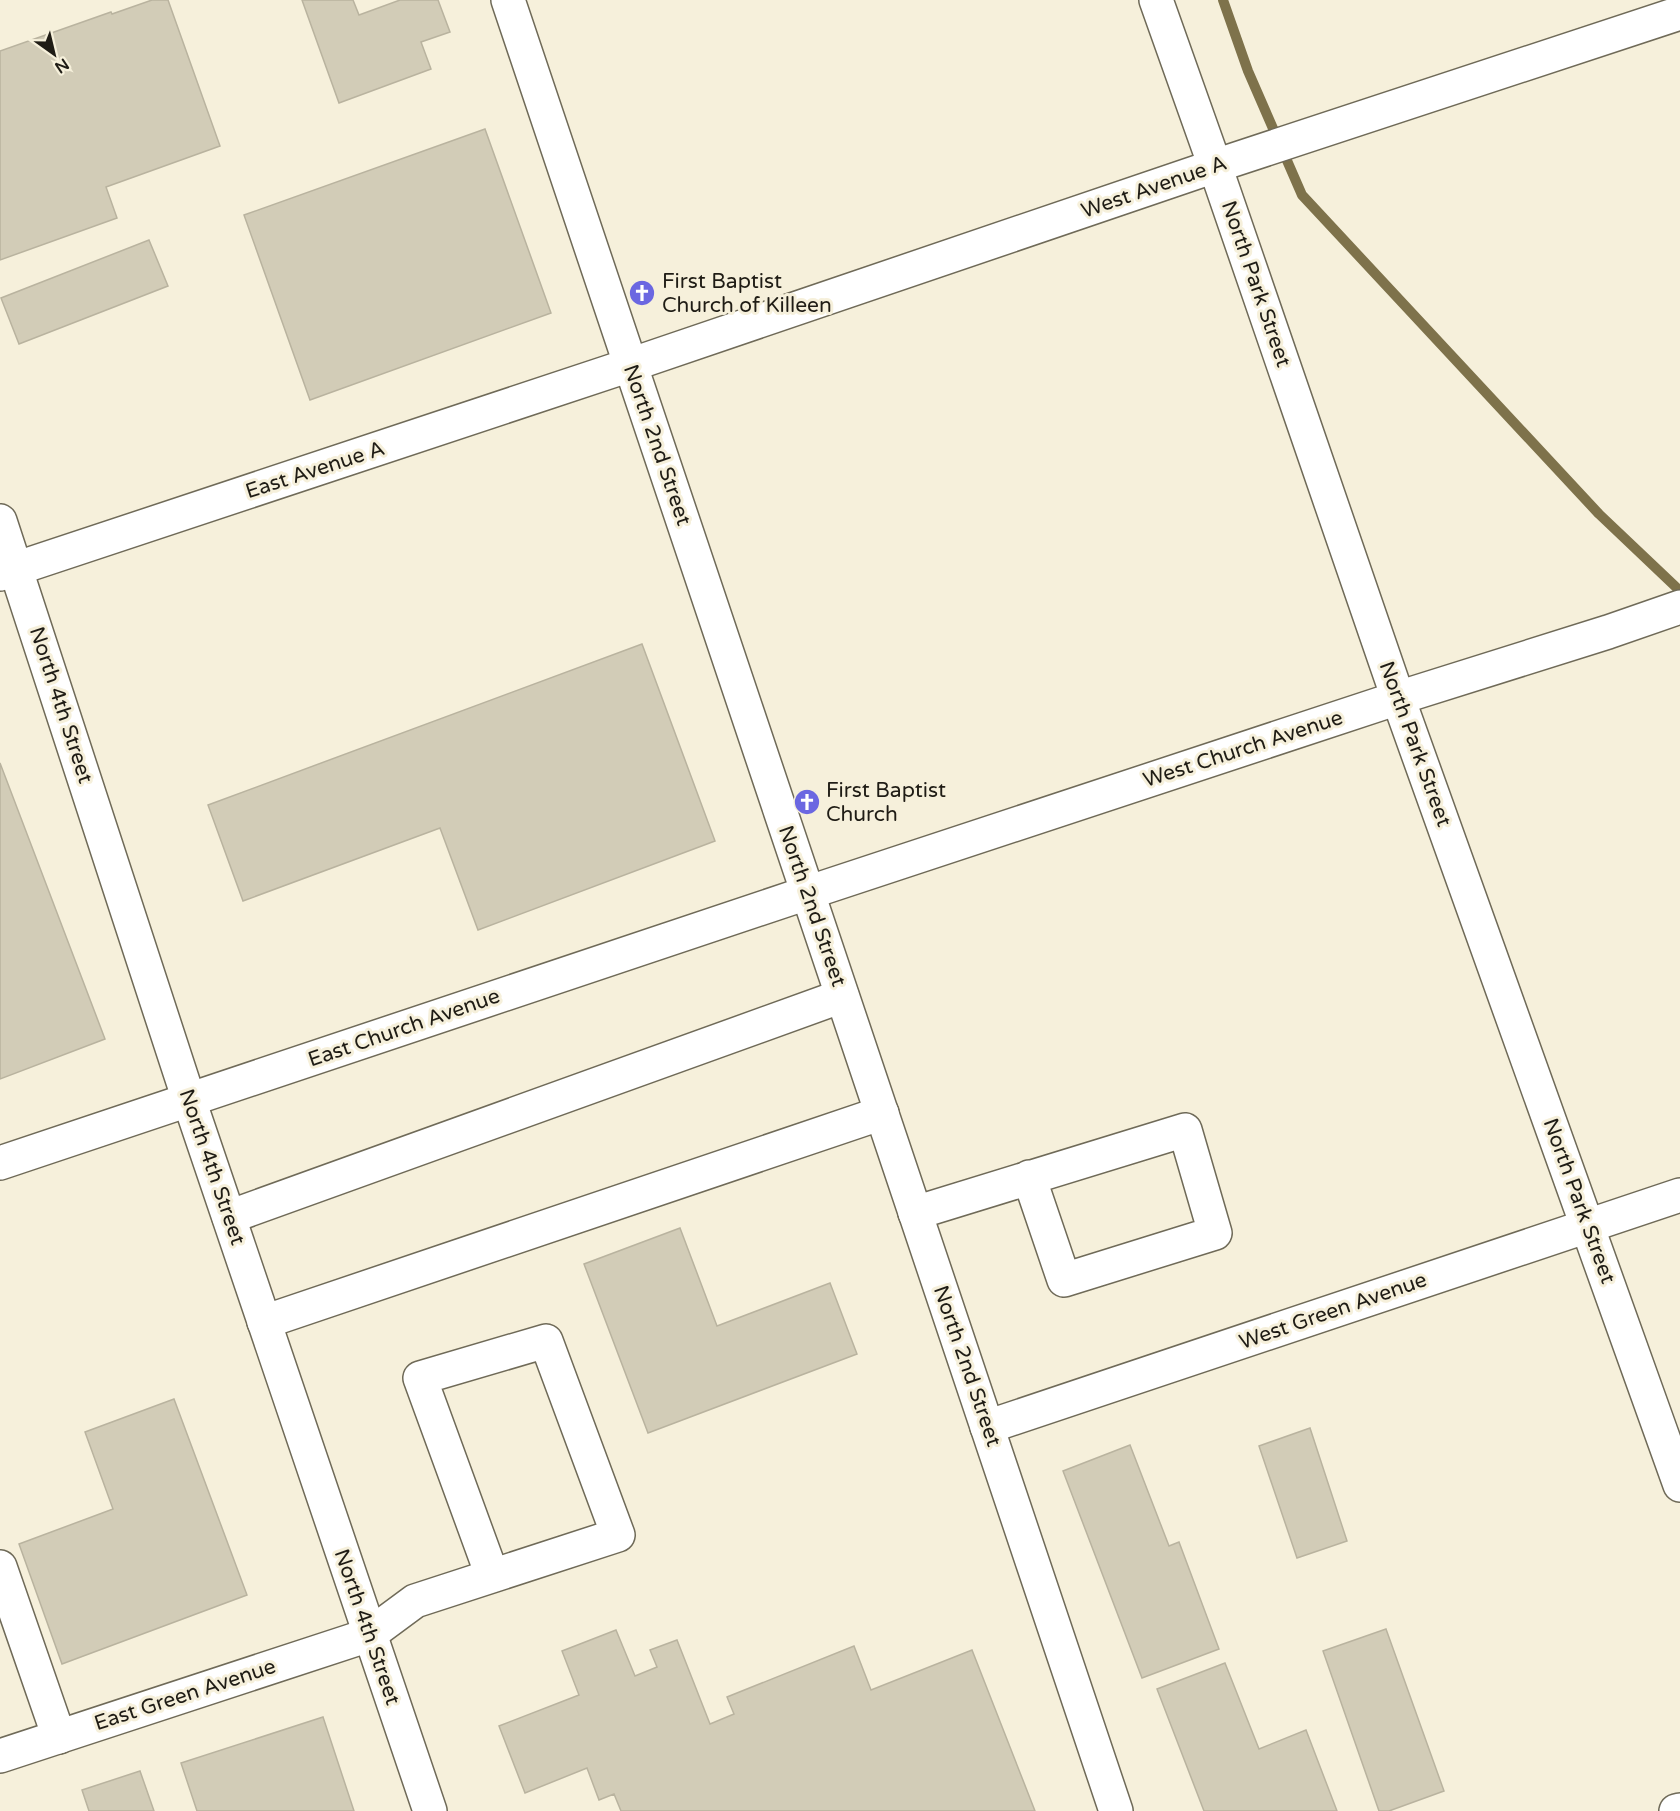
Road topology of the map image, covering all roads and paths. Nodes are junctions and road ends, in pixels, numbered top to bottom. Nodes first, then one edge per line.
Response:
1 (508, 0) edge
2 (1156, 0) edge
3 (1680, 13) edge
4 (1228, 162) junction
5 (630, 365) junction
6 (0, 520) edge
7 (8, 572) edge
8 (1680, 608) edge
9 (1398, 698) junction
10 (807, 893) junction
11 (842, 996) junction
12 (189, 1100) junction
13 (882, 1113) junction
14 (0, 1163) edge
15 (1029, 1177) junction
16 (1680, 1196) edge
17 (915, 1213) junction
18 (229, 1218) junction
19 (1588, 1226) junction
20 (264, 1322) junction
21 (987, 1427) junction
22 (1680, 1485) edge
23 (0, 1567) edge
24 (492, 1575) junction
25 (369, 1635) junction
26 (59, 1737) junction
27 (0, 1756) edge
28 (430, 1811) edge
29 (1116, 1811) edge

1 - 5 street, North 2nd Street
2 - 4 street, North Park Street
3 - 4 street, West Avenue A
4 - 5 street, West Avenue A
4 - 9 street, North Park Street
5 - 7 street, East Avenue A
5 - 10 street, North 2nd Street
6 - 7 street, North 4th Street
7 - 12 street, North 4th Street
8 - 9 street, West Church Avenue
9 - 10 street, West Church Avenue
9 - 19 street, North Park Street
10 - 11 street, North 2nd Street
10 - 12 street, East Church Avenue
11 - 13 street, North 2nd Street
11 - 18 street
12 - 14 street, East Church Avenue
12 - 18 street, North 4th Street
13 - 17 street, North 2nd Street
13 - 20 street
15 - 15 street
15 - 17 street
16 - 19 street, West Green Avenue
17 - 21 street, North 2nd Street
18 - 20 street, North 4th Street
19 - 21 street, West Green Avenue
19 - 22 street, North Park Street
20 - 25 street, North 4th Street
21 - 29 street, North 2nd Street
23 - 26 street
24 - 24 street, East Green Avenue
24 - 25 street, East Green Avenue
25 - 26 street, East Green Avenue
25 - 28 street, North 4th Street
26 - 27 street, East Green Avenue

